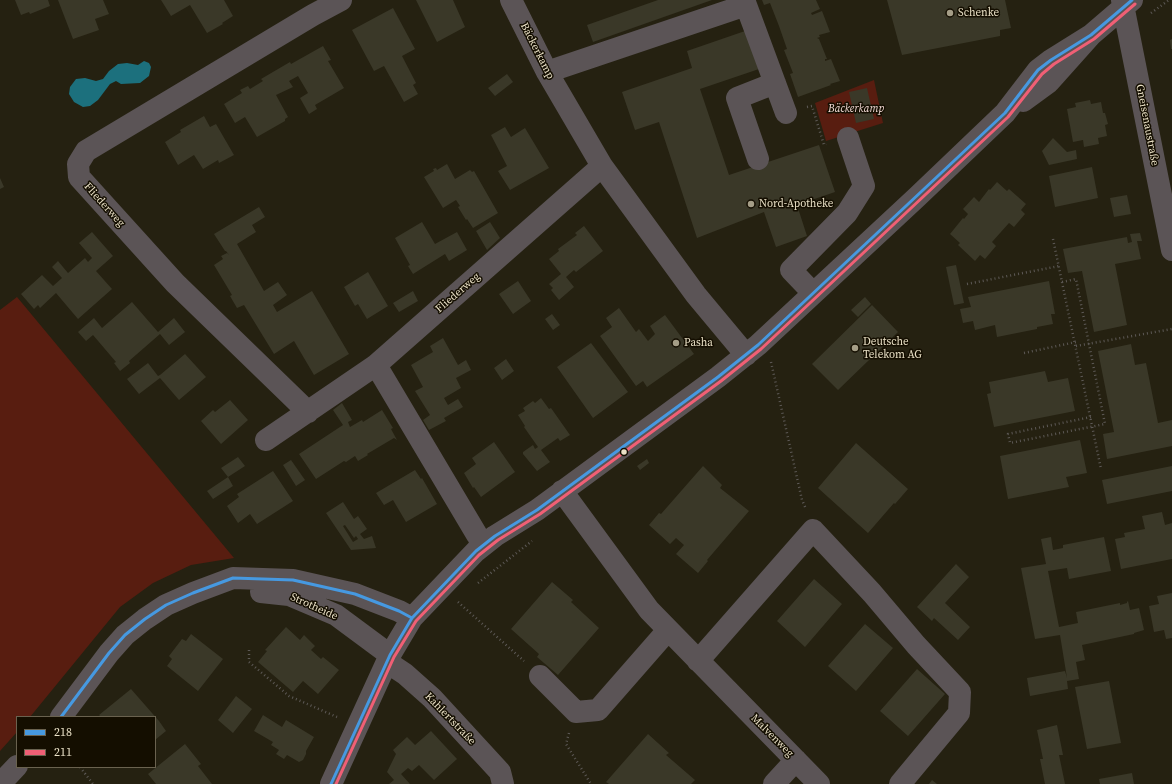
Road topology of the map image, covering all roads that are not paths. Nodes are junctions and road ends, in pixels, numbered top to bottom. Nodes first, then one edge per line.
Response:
1 (342, 0) edge
2 (511, 0) edge
3 (1126, 2) edge
4 (547, 72) junction
5 (775, 83) junction
6 (786, 113) road end
7 (848, 138) road end
8 (758, 159) dead end
9 (602, 166) junction
10 (1172, 250) edge
11 (813, 292) junction
12 (752, 350) junction
13 (376, 365) junction
14 (308, 412) junction
15 (266, 440) dead end
16 (562, 491) junction
17 (477, 535) dead end
18 (202, 589) junction
19 (412, 618) junction
20 (668, 630) junction
21 (389, 658) junction
22 (698, 661) junction
23 (540, 676) road end
24 (62, 716) edge
25 (796, 760) junction
26 (16, 767) edge
27 (0, 784) edge
28 (331, 784) edge
29 (503, 784) edge
30 (774, 784) edge
31 (819, 784) edge
32 (900, 784) edge

1 - 14 street, Fliederweg
2 - 4 street, Bäckerkamp
3 - 10 street, Gneisenaustraße
3 - 11 street
4 - 5 street
4 - 9 street, Bäckerkamp
5 - 6 street
5 - 8 street
7 - 11 street
9 - 12 street, Bäckerkamp
9 - 13 street, Fliederweg
11 - 12 street
12 - 16 street
13 - 14 street, Fliederweg
13 - 17 street
14 - 15 street, Fliederweg
16 - 19 street
16 - 20 street, Malvenweg
18 - 19 street, Strotheide
18 - 21 street, Strotheide
18 - 24 street, Strotheide
19 - 21 street
20 - 22 street, Malvenweg
20 - 23 street
21 - 28 street
21 - 29 street, Kahlertstraße
22 - 25 street, Malvenweg
22 - 32 street
25 - 30 street, Malvenweg
25 - 31 street, Malvenweg
26 - 27 street

